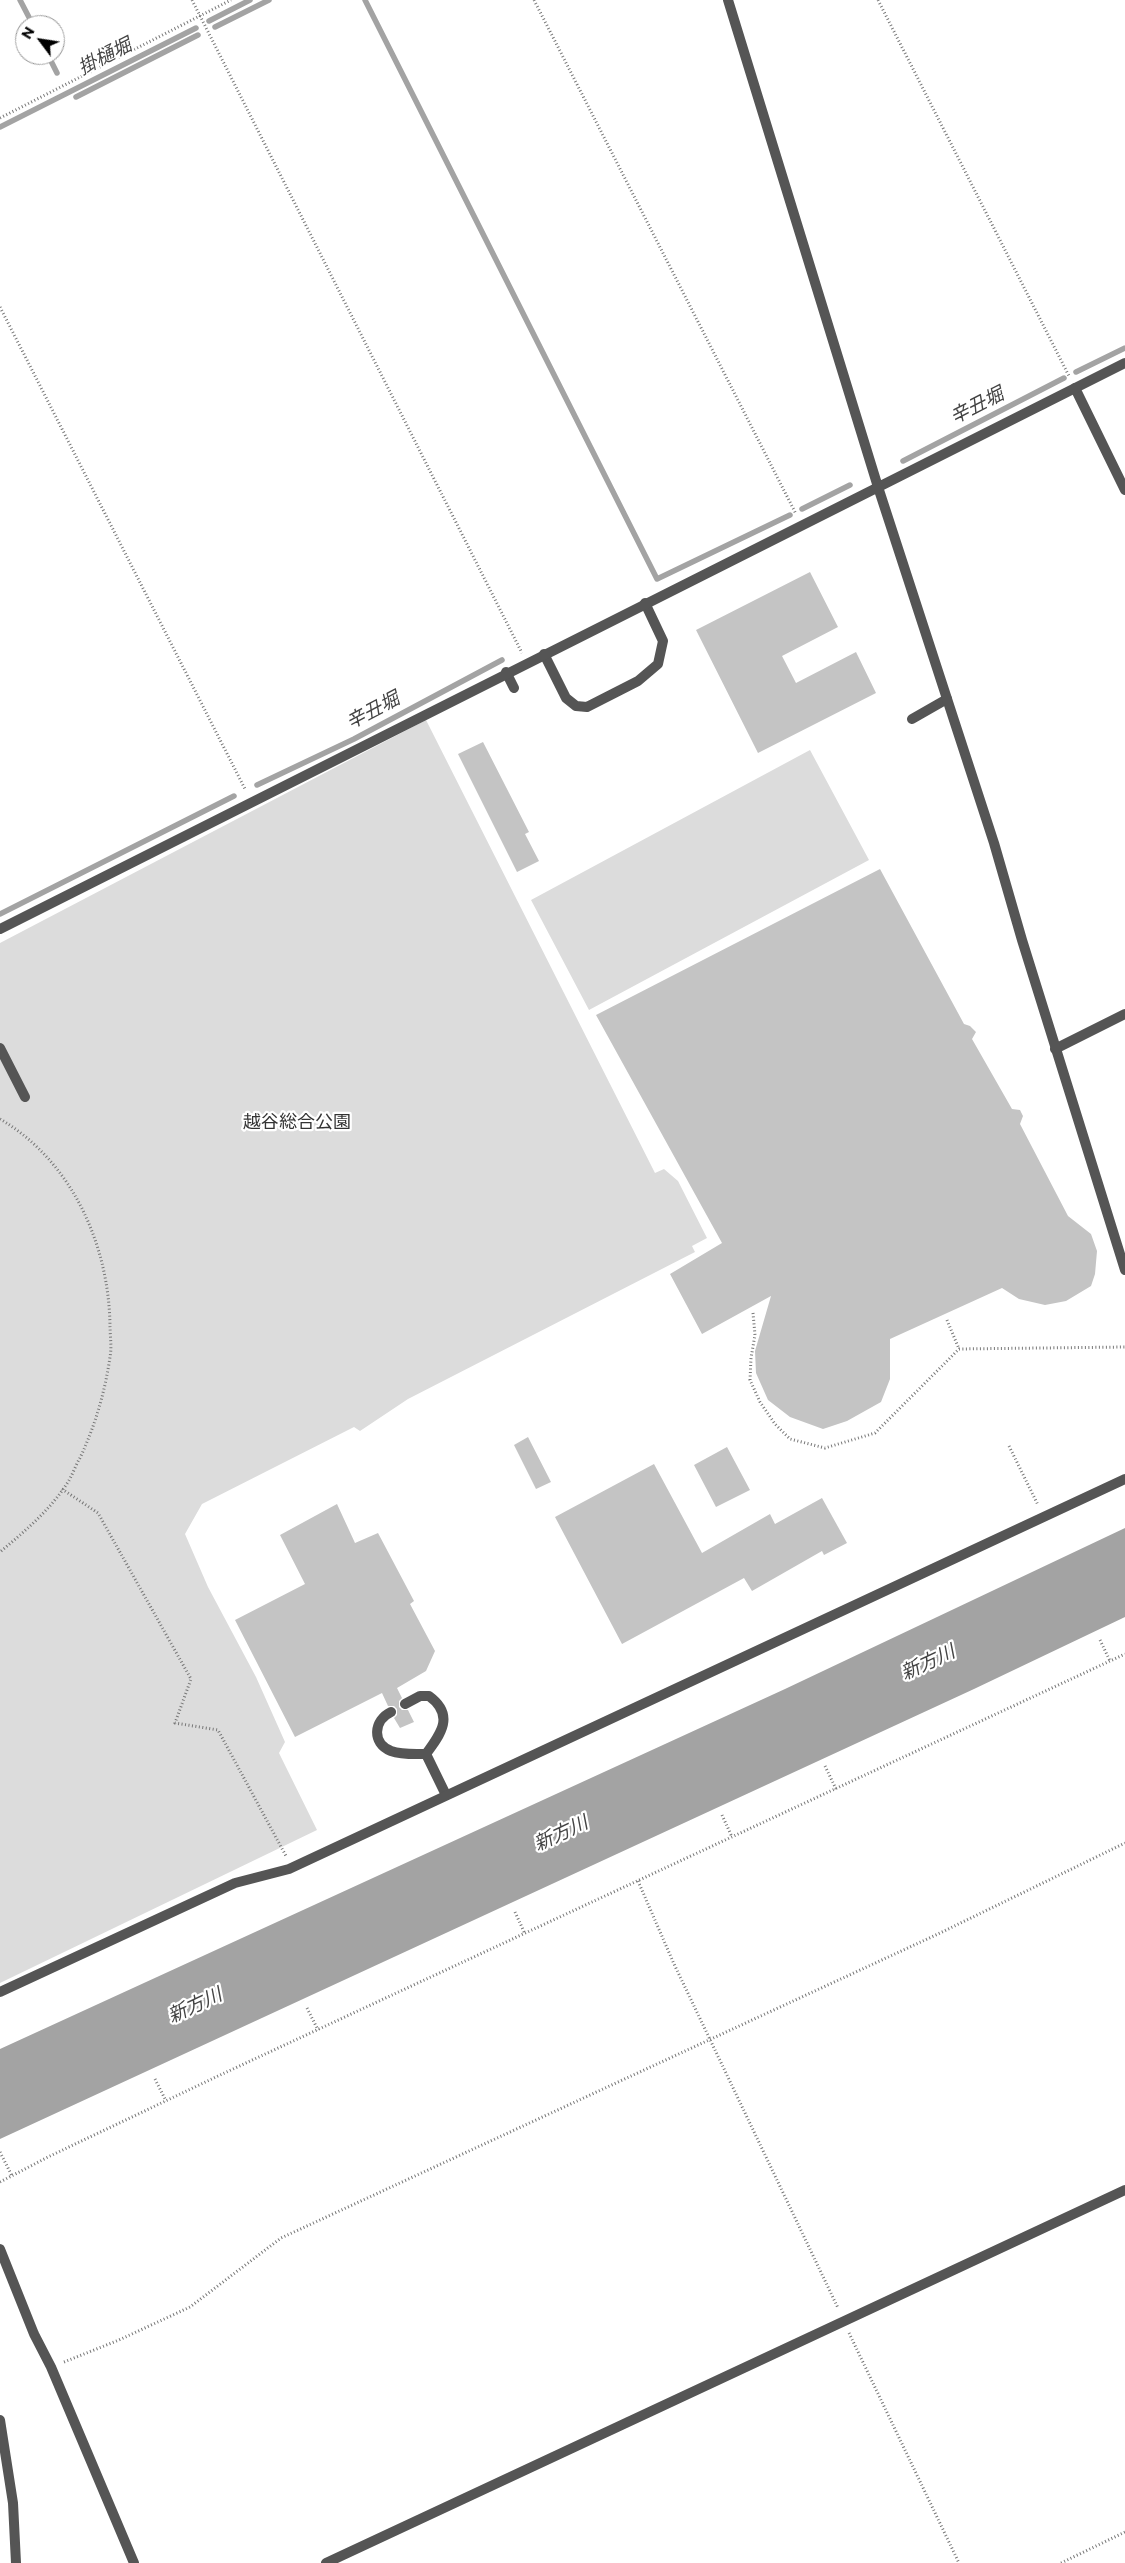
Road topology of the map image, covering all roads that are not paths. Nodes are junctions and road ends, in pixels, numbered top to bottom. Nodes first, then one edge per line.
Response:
1 (728, 0) edge
2 (1125, 363) edge
3 (1073, 384) junction
4 (878, 487) junction
5 (1125, 490) edge
6 (645, 603) junction
7 (544, 654) junction
8 (506, 672) junction
9 (514, 688) dead end
10 (947, 699) junction
11 (912, 718) dead end
12 (0, 928) edge
13 (1125, 1014) edge
14 (0, 1048) edge
15 (1055, 1049) junction
16 (25, 1097) dead end
17 (1125, 1270) edge
18 (1125, 1479) edge
19 (405, 1704) dead end
20 (391, 1712) dead end
21 (426, 1754) junction
22 (446, 1795) junction
23 (0, 1992) edge
24 (1125, 2190) edge
25 (0, 2250) edge
26 (0, 2420) edge
27 (16, 2563) edge
28 (134, 2563) edge
29 (326, 2563) edge

1 - 4 street
2 - 3 street
3 - 4 street
3 - 5 street
4 - 6 street
4 - 10 street
6 - 7 street
6 - 7 street
7 - 8 street
8 - 9 street
8 - 12 street
10 - 11 street
10 - 15 street
13 - 15 street
14 - 16 street
15 - 17 street
18 - 22 street
19 - 21 street
20 - 21 street
21 - 22 street
22 - 23 street
24 - 29 street
25 - 28 street
26 - 27 street

